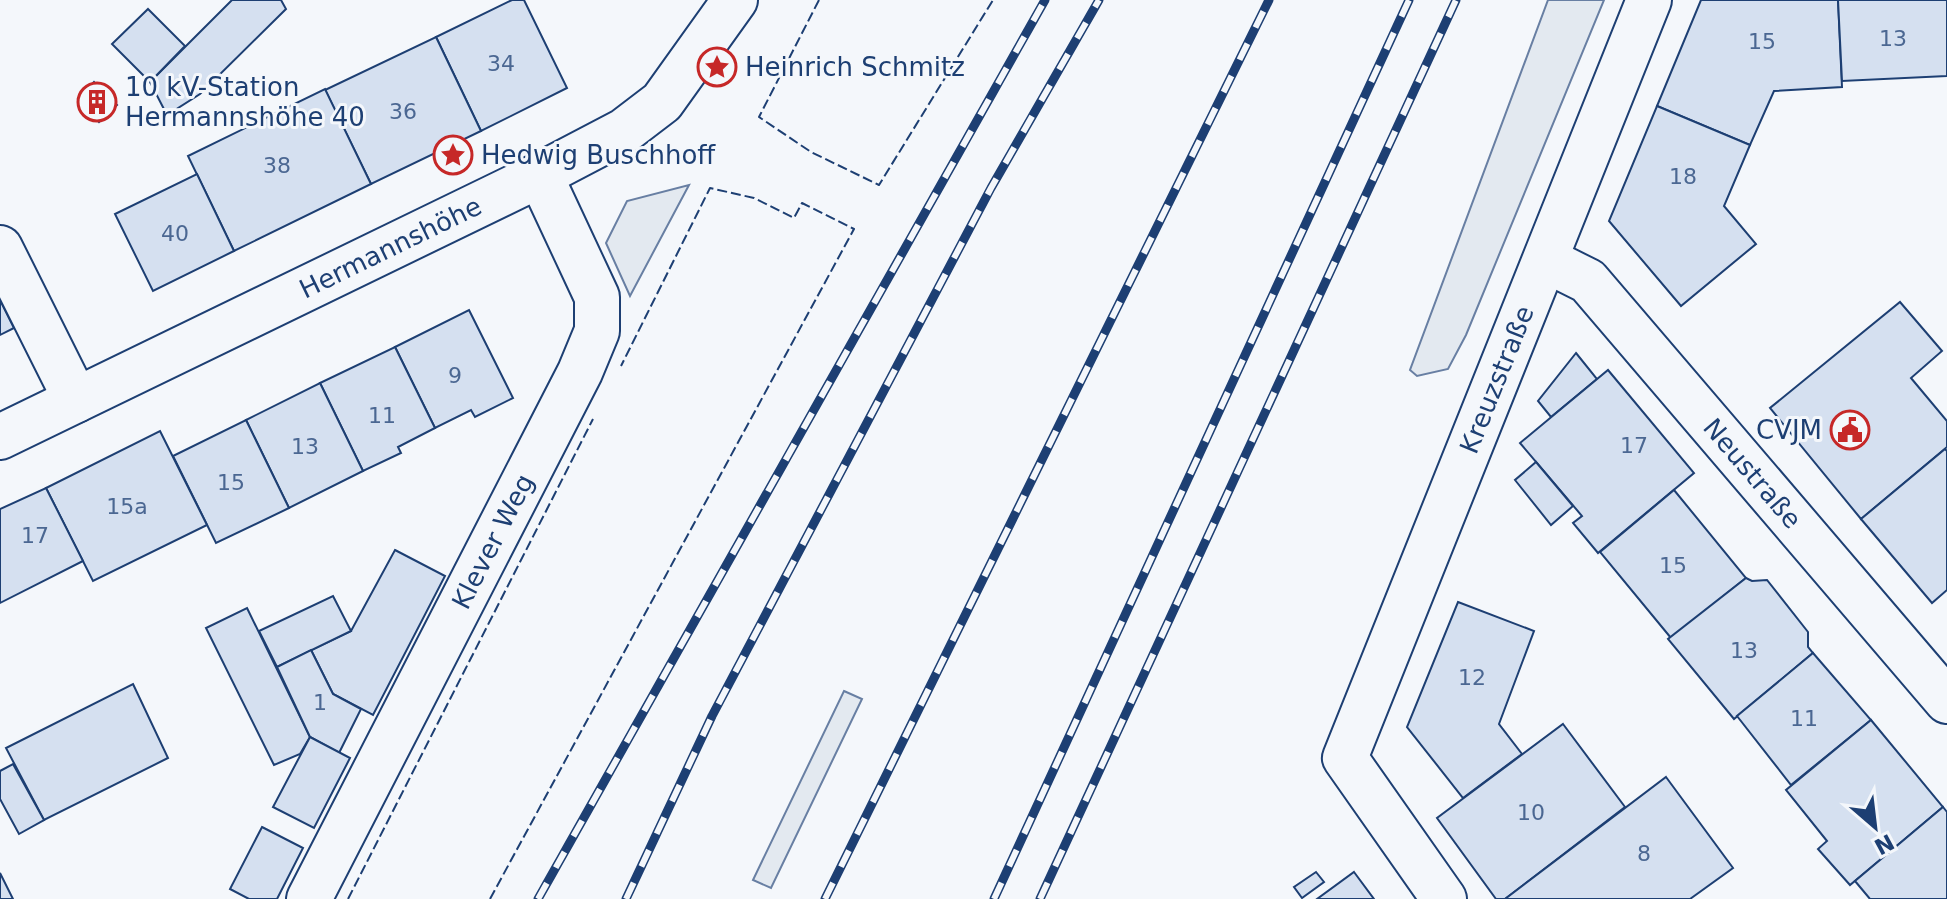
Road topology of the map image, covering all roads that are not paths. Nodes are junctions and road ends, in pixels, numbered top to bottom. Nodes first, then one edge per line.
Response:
1 (735, 0) edge
2 (1649, 0) edge
3 (540, 175) junction
4 (0, 248) edge
5 (1546, 260) junction
6 (76, 400) junction
7 (0, 437) edge
8 (1947, 701) edge
9 (309, 899) edge
10 (1444, 899) edge

1 - 3 street, Hermannshöhe
2 - 5 street, Kreuzstraße
3 - 6 street, Hermannshöhe
3 - 9 street, Klever Weg
4 - 6 street
5 - 8 street, Neustraße
5 - 10 street, Kreuzstraße
6 - 7 street, Hermannshöhe

